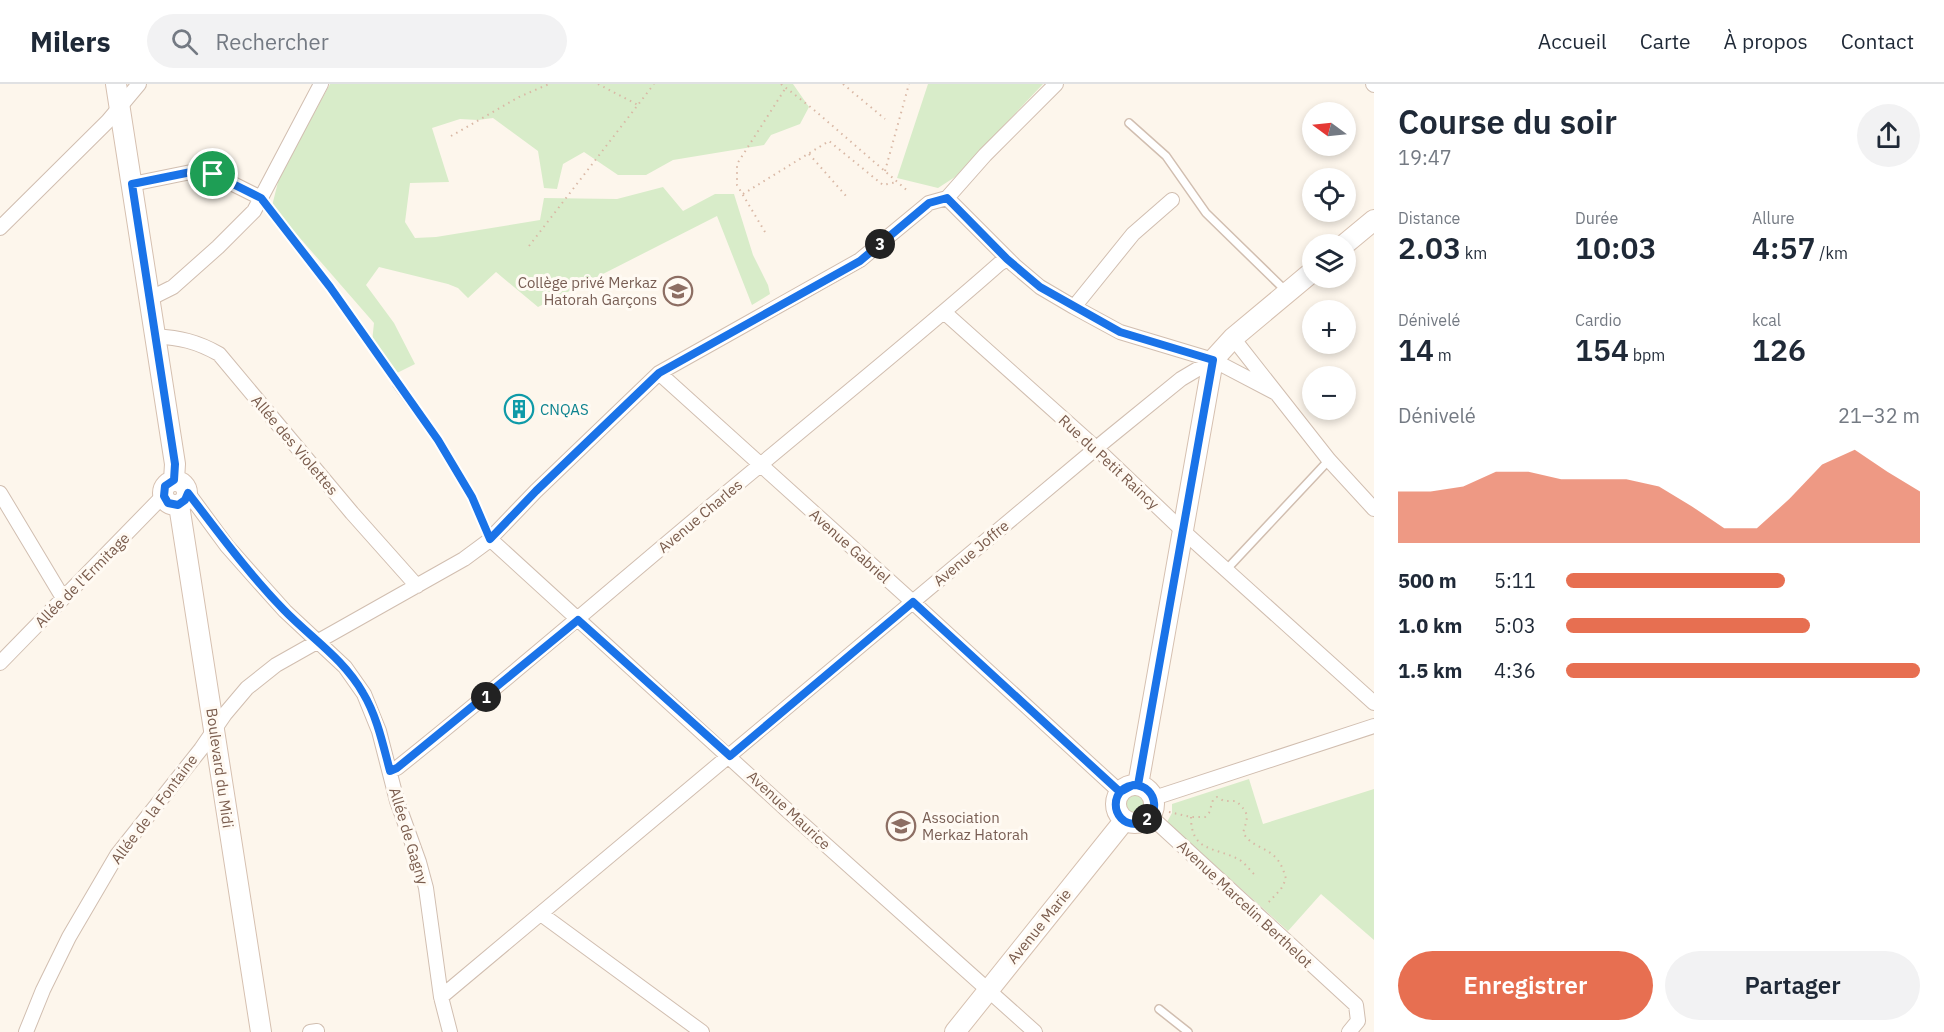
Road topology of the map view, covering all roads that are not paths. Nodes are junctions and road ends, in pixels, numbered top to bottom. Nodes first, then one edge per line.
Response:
1 (116, 84) edge
2 (139, 84) edge
3 (321, 84) edge
4 (1056, 84) edge
5 (120, 107) junction
6 (1129, 123) dead end
7 (132, 184) junction
8 (261, 198) junction
9 (947, 198) junction
10 (1172, 200) dead end
11 (1374, 220) edge
12 (0, 228) edge
13 (1356, 235) edge
14 (1007, 259) junction
15 (1302, 280) edge
16 (1288, 292) junction
17 (149, 299) junction
18 (1074, 307) junction
19 (944, 312) junction
20 (155, 336) junction
21 (1233, 338) junction
22 (1213, 360) junction
23 (659, 373) junction
24 (398, 384) road end
25 (1276, 393) junction
26 (1096, 448) junction
27 (1329, 460) junction
28 (759, 465) junction
29 (0, 493) edge
30 (176, 494) junction
31 (1374, 509) edge
32 (1183, 531) junction
33 (490, 539) junction
34 (1227, 570) junction
35 (417, 586) junction
36 (63, 598) junction
37 (913, 602) junction
38 (578, 620) junction
39 (318, 643) junction
40 (0, 663) edge
41 (1374, 703) edge
42 (1374, 726) edge
43 (214, 730) junction
44 (730, 756) junction
45 (390, 771) junction
46 (1129, 788) junction
47 (1158, 809) junction
48 (1124, 821) junction
49 (541, 914) junction
50 (988, 990) junction
51 (441, 997) junction
52 (1159, 1009) dead end
53 (26, 1032) edge
54 (261, 1032) edge
55 (450, 1032) edge
56 (702, 1032) edge
57 (955, 1032) edge
58 (1035, 1032) edge
59 (1188, 1032) edge
60 (1349, 1032) edge

1 - 5 street, Boulevard du Midi
2 - 5 street
3 - 8 street
4 - 9 street
5 - 7 street, Boulevard du Midi
5 - 12 street
6 - 16 lane
7 - 8 street
7 - 17 street, Boulevard du Midi
8 - 17 street
9 - 14 street
9 - 23 street, Allée de la Fontaine
10 - 18 street
11 - 13 street
14 - 18 street
14 - 19 street, Avenue Charles
15 - 16 street
16 - 21 street
17 - 20 street, Boulevard du Midi
18 - 22 street
19 - 26 street, Rue du Petit Raincy
19 - 28 street, Avenue Charles
20 - 30 street, Boulevard du Midi
20 - 35 street, Allée des Violettes
21 - 22 street
21 - 25 street
22 - 25 street
22 - 26 street, Avenue Joffre
22 - 32 street
23 - 28 street, Avenue Gabriel
23 - 33 street, Allée de la Fontaine
24 - 33 lane
25 - 27 street
26 - 32 street, Rue du Petit Raincy
26 - 37 street, Avenue Joffre
27 - 31 street
27 - 34 lane
28 - 37 street, Avenue Gabriel
28 - 38 street, Avenue Charles
29 - 36 street
30 - 36 street, Allée de l'Ermitage
30 - 39 street, Allée de Gagny
30 - 43 street, Boulevard du Midi
32 - 34 street, Rue du Petit Raincy
32 - 46 street
33 - 35 street, Allée de la Fontaine
33 - 38 street, Avenue Maurice
34 - 41 street, Rue du Petit Raincy
35 - 39 street, Allée de la Fontaine
36 - 40 street, Allée de l'Ermitage
37 - 44 street, Avenue Joffre
37 - 46 street, Avenue Gabriel
38 - 44 street, Avenue Maurice
38 - 45 street, Avenue Charles
39 - 43 street, Allée de la Fontaine
39 - 45 street, Allée de Gagny
42 - 47 street
43 - 53 street, Allée de la Fontaine
43 - 54 street, Boulevard du Midi
44 - 49 street, Avenue Joffre
44 - 50 street, Avenue Maurice
45 - 51 street, Allée de Gagny
46 - 47 street
46 - 48 street
47 - 48 street
47 - 60 street, Avenue Marcelin Berthelot
48 - 50 street, Avenue Marie
49 - 51 street, Avenue Joffre
49 - 56 street
50 - 57 street, Avenue Marie
50 - 58 street, Avenue Maurice
51 - 55 street, Allée de Gagny
52 - 59 lane

